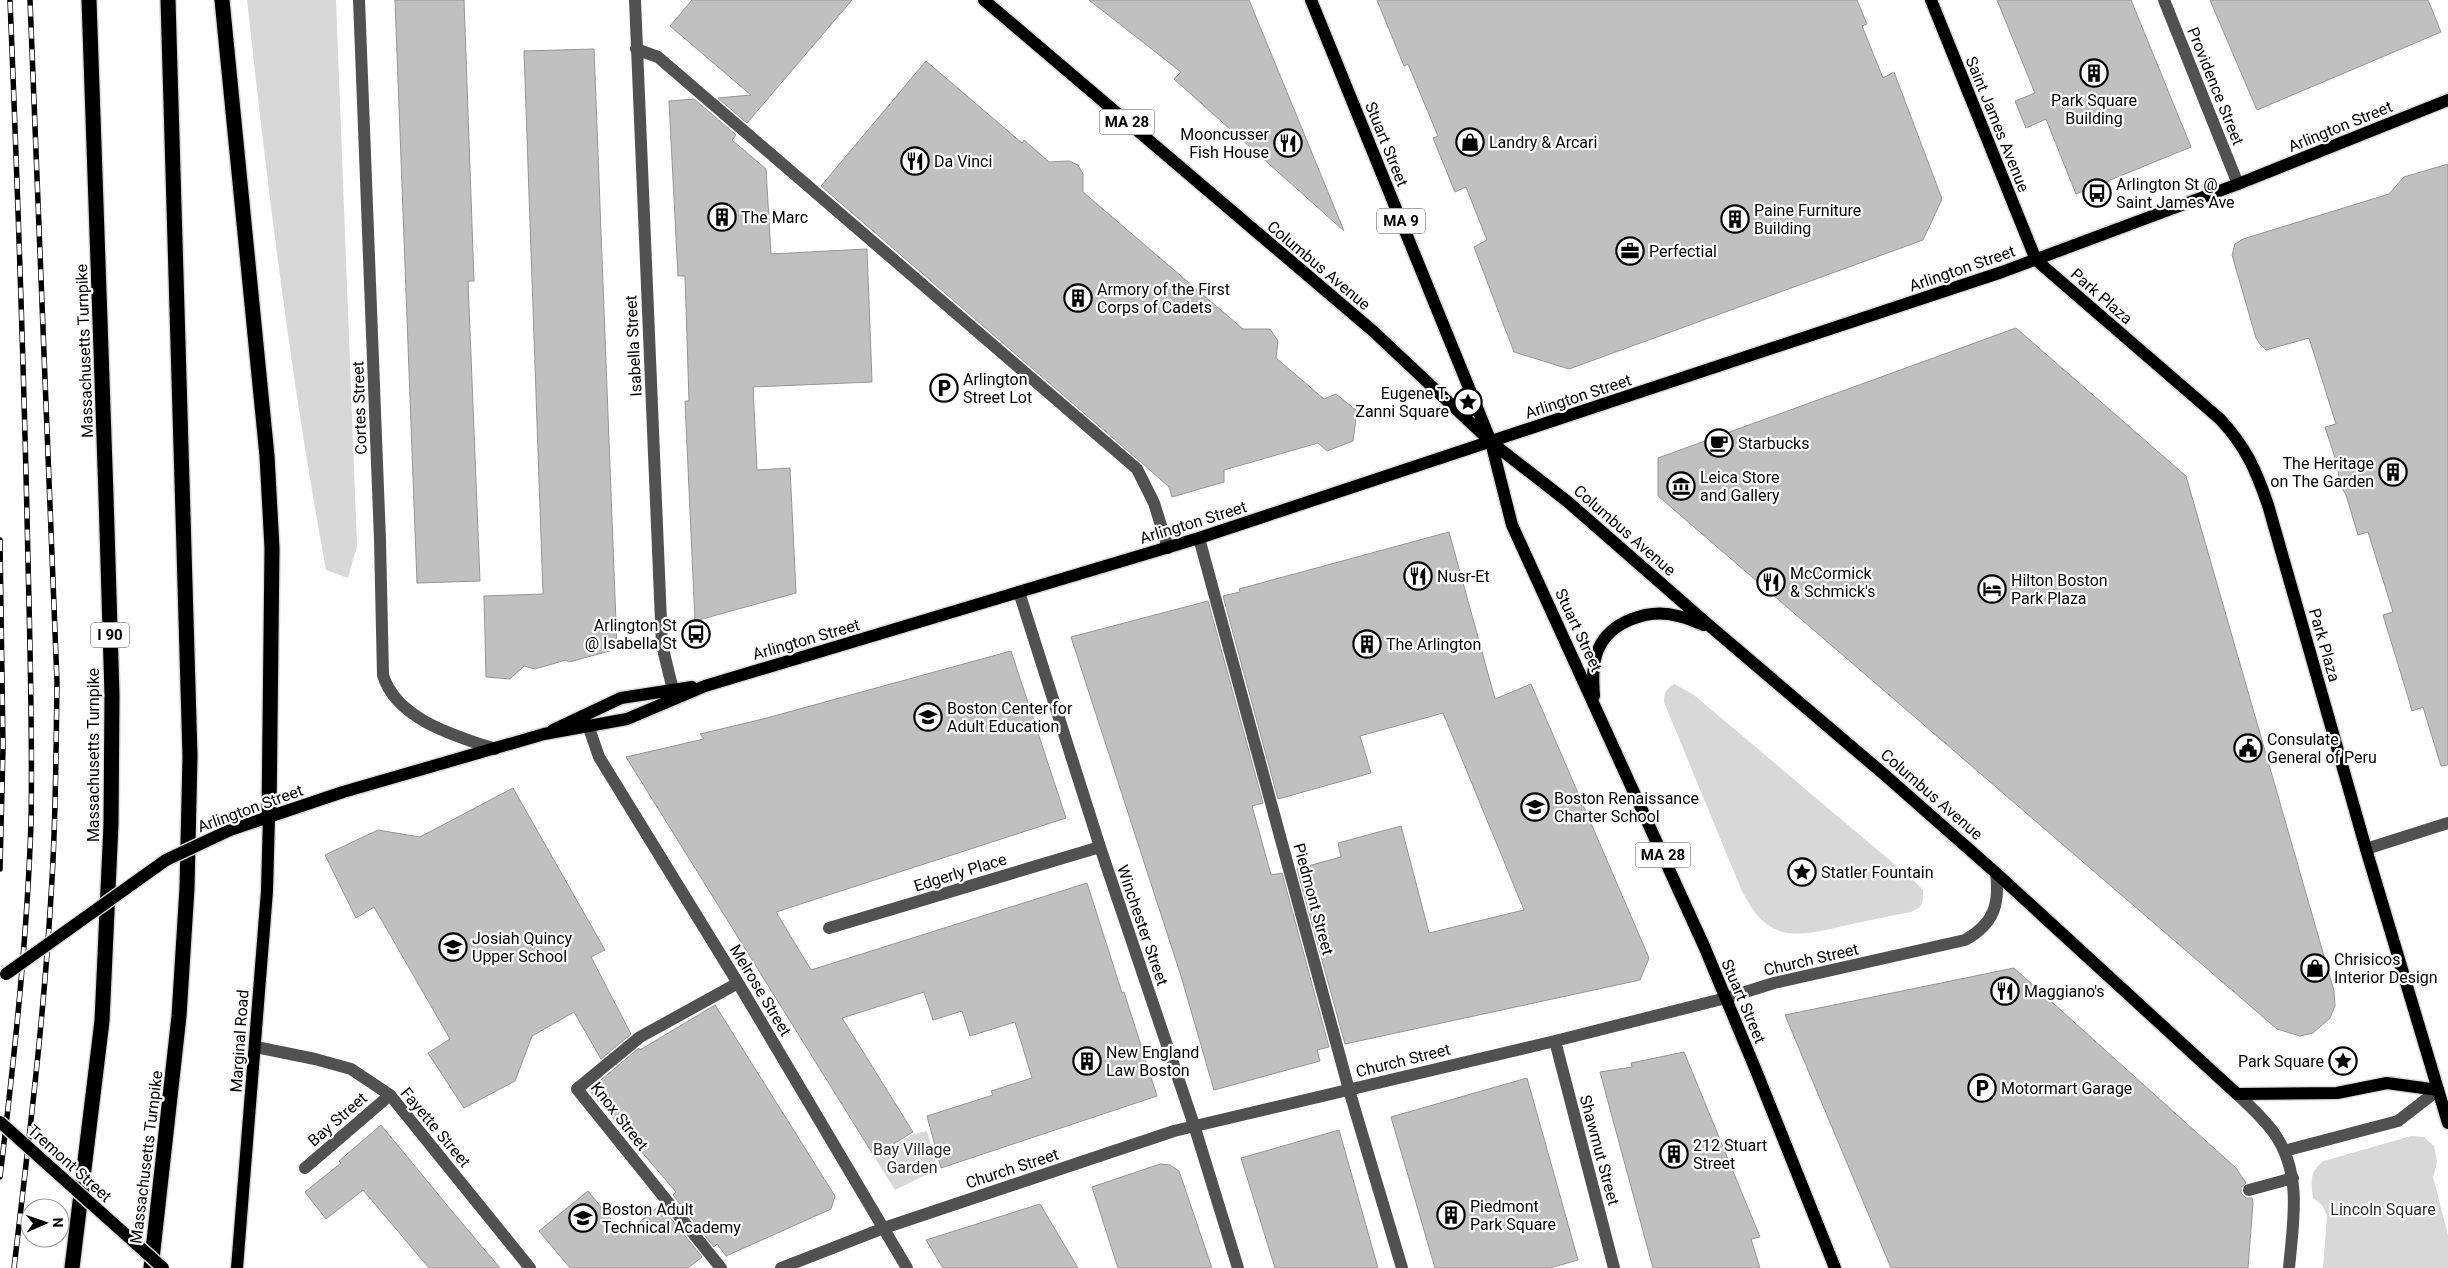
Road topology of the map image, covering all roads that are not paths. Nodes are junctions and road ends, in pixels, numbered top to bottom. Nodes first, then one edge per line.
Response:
1 (88, 0) edge
2 (168, 0) edge
3 (222, 0) edge
4 (359, 0) edge
5 (635, 0) edge
6 (984, 0) edge
7 (1311, 0) edge
8 (1931, 0) edge
9 (2164, 0) edge
10 (636, 49) junction
11 (2448, 100) edge
12 (2238, 184) junction
13 (2036, 260) junction
14 (1491, 442) junction
15 (1199, 538) junction
16 (1168, 548) junction
17 (1019, 592) junction
18 (1711, 627) junction
19 (705, 686) junction
20 (673, 690) junction
21 (1595, 704) junction
22 (590, 728) junction
23 (544, 734) junction
24 (495, 749) junction
25 (269, 816) junction
26 (2448, 823) edge
27 (1100, 846) junction
28 (2366, 848) junction
29 (1996, 872) junction
30 (829, 928) dead end
31 (3, 977) edge
32 (738, 983) junction
33 (1726, 998) junction
34 (1555, 1041) junction
35 (256, 1047) junction
36 (1350, 1090) junction
37 (2438, 1090) junction
38 (2237, 1094) junction
39 (390, 1095) junction
40 (0, 1122) edge
41 (2448, 1123) edge
42 (1194, 1125) junction
43 (2284, 1151) junction
44 (305, 1168) dead end
45 (2293, 1178) junction
46 (2250, 1190) dead end
47 (884, 1228) junction
48 (72, 1268) edge
49 (151, 1268) edge
50 (163, 1268) edge
51 (237, 1268) edge
52 (530, 1268) edge
53 (720, 1268) edge
54 (781, 1268) edge
55 (908, 1268) edge
56 (1238, 1268) edge
57 (1402, 1268) edge
58 (1614, 1268) edge
59 (1835, 1268) edge
60 (2289, 1268) edge

1 - 48 highway, Massachusetts Turnpike / I 90
2 - 49 highway, Massachusetts Turnpike
3 - 25 highway
4 - 24 street, Cortes Street
5 - 10 street, Isabella Street
6 - 14 main road, Columbus Avenue / MA 28
7 - 14 main road, Stuart Street / MA 9
8 - 13 main road, Saint James Avenue
9 - 12 street, Providence Street
10 - 16 street
10 - 20 street, Isabella Street
11 - 12 main road, Arlington Street
12 - 13 main road, Arlington Street
13 - 14 main road, Arlington Street
13 - 28 main road, Park Plaza
14 - 15 main road, Arlington Street
14 - 18 main road, Columbus Avenue
14 - 21 main road, Stuart Street / MA 28
15 - 16 main road, Arlington Street
15 - 36 street, Piedmont Street
16 - 17 main road, Arlington Street
17 - 19 main road, Arlington Street
17 - 27 street, Winchester Street
18 - 21 main road
18 - 29 main road, Columbus Avenue
19 - 20 main road, Arlington Street
19 - 22 main road, Arlington Street
20 - 23 main road, Arlington Street
21 - 33 main road, Stuart Street / MA 28
22 - 23 main road, Arlington Street
22 - 32 street, Melrose Street
23 - 24 main road, Arlington Street
24 - 25 main road, Arlington Street
25 - 31 main road, Arlington Street, bridge
25 - 35 main road, Marginal Road
26 - 28 street
27 - 30 street, Edgerly Place
27 - 42 street, Winchester Street
28 - 37 main road, Park Plaza
29 - 33 street, Church Street
29 - 38 main road, Columbus Avenue
32 - 47 street, Melrose Street
32 - 53 street, Knox Street
33 - 34 street, Church Street
33 - 59 main road, Stuart Street / MA 28
34 - 36 street, Church Street
34 - 58 street, Shawmut Street
35 - 39 street, Fayette Street
35 - 51 main road, Marginal Road
36 - 42 street, Church Street
36 - 57 street, Piedmont Street
37 - 38 main road
37 - 41 main road, Park Plaza
37 - 43 street
38 - 43 street, Columbus Avenue
39 - 44 street, Bay Street
39 - 52 street, Fayette Street
40 - 50 main road, Tremont Street, bridge
42 - 47 street, Church Street
42 - 56 street, Winchester Street
43 - 45 street, Columbus Avenue
45 - 46 street
45 - 60 street, Columbus Avenue
47 - 54 street, Church Street
47 - 55 street, Melrose Street

